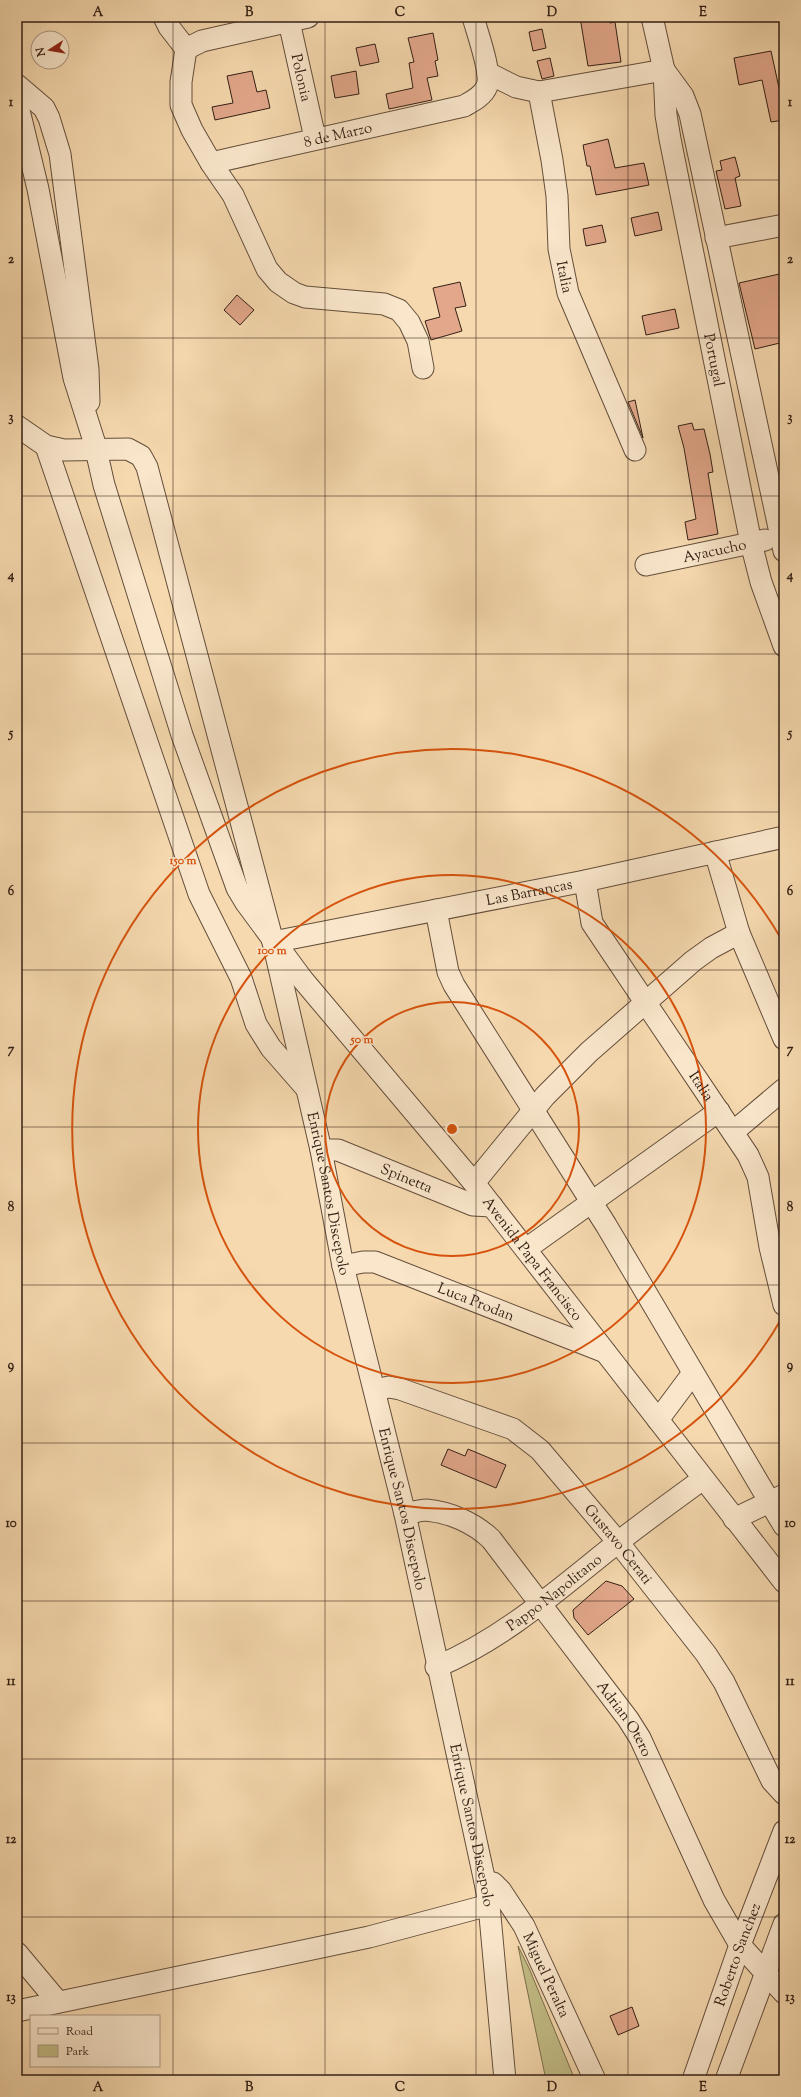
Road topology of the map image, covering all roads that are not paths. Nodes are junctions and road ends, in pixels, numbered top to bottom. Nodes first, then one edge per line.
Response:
1 (164, 17) edge
2 (473, 17) edge
3 (652, 17) edge
4 (295, 18) edge
5 (186, 49) junction
6 (664, 70) junction
7 (488, 73) junction
8 (17, 85) edge
9 (539, 92) junction
10 (17, 102) edge
11 (315, 138) junction
12 (211, 163) junction
13 (784, 225) edge
14 (716, 238) junction
15 (423, 368) dead end
16 (89, 425) junction
17 (17, 426) edge
18 (46, 446) junction
19 (96, 448) junction
20 (635, 450) dead end
21 (783, 541) edge
22 (751, 543) junction
23 (646, 565) dead end
24 (784, 646) edge
25 (784, 837) edge
26 (715, 852) junction
27 (585, 881) junction
28 (436, 910) junction
29 (739, 933) junction
30 (273, 942) junction
31 (647, 1003) junction
32 (784, 1039) edge
33 (307, 1089) junction
34 (784, 1089) edge
35 (534, 1109) junction
36 (719, 1110) junction
37 (733, 1132) junction
38 (321, 1150) junction
39 (474, 1183) junction
40 (592, 1202) junction
41 (492, 1206) junction
42 (526, 1249) junction
43 (343, 1266) junction
44 (784, 1305) edge
45 (606, 1352) junction
46 (693, 1373) junction
47 (375, 1390) junction
48 (658, 1420) junction
49 (703, 1479) junction
50 (777, 1498) edge
51 (405, 1514) junction
52 (734, 1519) junction
53 (784, 1526) edge
54 (618, 1542) junction
55 (784, 1582) edge
56 (542, 1603) junction
57 (436, 1667) junction
58 (784, 1794) edge
59 (784, 1831) edge
60 (485, 1882) junction
61 (489, 1905) junction
62 (784, 1924) edge
63 (740, 1945) junction
64 (17, 1954) edge
65 (766, 1973) junction
66 (784, 1993) edge
67 (58, 2002) junction
68 (17, 2011) edge
69 (505, 2080) edge
70 (595, 2080) edge
71 (693, 2080) edge
72 (726, 2080) edge

1 - 5 street
2 - 7 street
3 - 6 street, Portugal
4 - 5 street
4 - 11 street, Polonia
5 - 12 street
6 - 9 street
6 - 14 street, Portugal
6 - 22 street, Portugal
7 - 9 street
7 - 11 street, 8 de Marzo
8 - 16 street
9 - 20 street, Italia
10 - 16 street, Avenida Papa Francisco
11 - 12 street, 8 de Marzo
12 - 15 street
13 - 14 street
14 - 21 street, Portugal
16 - 19 street, Avenida Papa Francisco
17 - 18 street
18 - 19 street, Enrique Santos Discepolo
18 - 33 street
19 - 30 street, Avenida Papa Francisco
19 - 30 street, Enrique Santos Discepolo
21 - 22 street, Ayacucho
22 - 23 street, Ayacucho
22 - 24 street, Portugal
25 - 26 street, Las Barrancas
26 - 27 street, Las Barrancas
26 - 29 street
27 - 28 street, Las Barrancas
27 - 31 street, Italia
28 - 30 street, Las Barrancas
28 - 35 street
29 - 31 street
29 - 32 street
30 - 33 street, Enrique Santos Discepolo
30 - 39 street, Avenida Papa Francisco
31 - 35 street
31 - 36 street, Italia
33 - 38 street, Enrique Santos Discepolo
34 - 37 street
35 - 39 street
35 - 40 street
36 - 37 street, Italia
36 - 40 street
37 - 44 street, Italia
38 - 41 street, Spinetta
38 - 43 street, Enrique Santos Discepolo
39 - 41 street, Avenida Papa Francisco
40 - 42 street
40 - 46 street
41 - 42 street, Avenida Papa Francisco
42 - 45 street, Avenida Papa Francisco
43 - 45 street, Luca Prodan
43 - 47 street, Enrique Santos Discepolo
45 - 48 street, Avenida Papa Francisco
46 - 48 street
46 - 50 street
47 - 51 street, Enrique Santos Discepolo
47 - 54 street, Gustavo Cerati
48 - 49 street, Avenida Papa Francisco
49 - 52 street, Avenida Papa Francisco
49 - 54 street, Pappo Napolitano
50 - 52 street
50 - 53 street
51 - 56 street, Adrian Otero
51 - 57 street, Enrique Santos Discepolo
52 - 55 street, Avenida Papa Francisco
54 - 56 street, Pappo Napolitano
54 - 58 street, Gustavo Cerati
56 - 57 street, Pappo Napolitano
56 - 63 street, Adrian Otero
57 - 60 street, Enrique Santos Discepolo
59 - 63 street, Roberto Sanchez
60 - 61 street, Enrique Santos Discepolo
60 - 70 street, Miguel Peralta
61 - 67 street
61 - 69 street, Enrique Santos Discepolo
62 - 65 street
63 - 65 street, Adrian Otero
63 - 71 street, Roberto Sanchez
64 - 67 street
65 - 66 street, Adrian Otero
65 - 72 street
67 - 68 street

